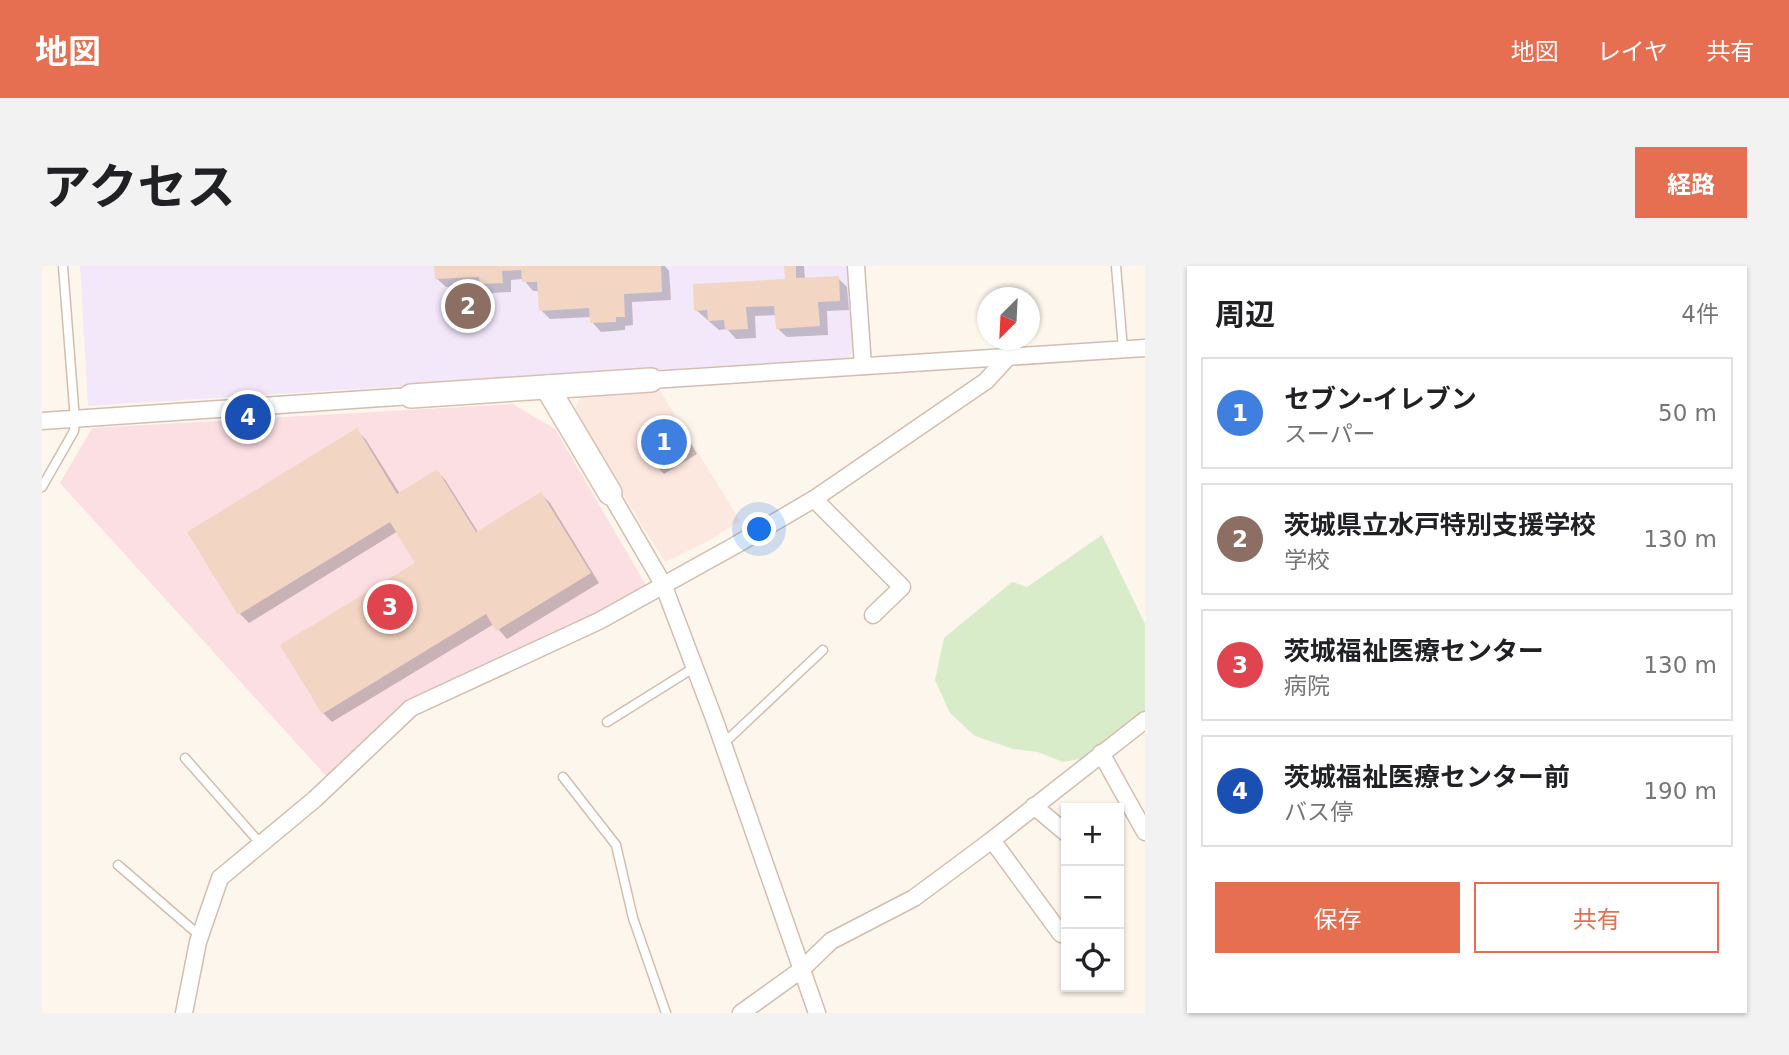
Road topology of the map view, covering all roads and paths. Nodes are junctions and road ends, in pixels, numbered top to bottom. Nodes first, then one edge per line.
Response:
1 (63, 266) edge
2 (856, 266) edge
3 (1116, 266) edge
4 (1145, 348) edge
5 (1123, 349) junction
6 (1008, 356) junction
7 (863, 366) junction
8 (651, 380) joint
9 (547, 387) junction
10 (411, 396) joint
11 (75, 420) junction
12 (42, 421) edge
13 (42, 487) edge
14 (610, 493) joint
15 (814, 499) junction
16 (663, 584) junction
17 (873, 615) dead end
18 (823, 650) dead end
19 (695, 667) junction
20 (1145, 720) edge
21 (607, 722) dead end
22 (723, 744) junction
23 (1101, 753) junction
24 (185, 758) dead end
25 (563, 777) dead end
26 (1034, 806) junction
27 (1061, 829) edge
28 (1145, 832) edge
29 (992, 840) junction
30 (260, 843) junction
31 (118, 864) dead end
32 (1061, 934) dead end
33 (200, 936) junction
34 (801, 970) junction
35 (184, 1013) edge
36 (666, 1013) edge
37 (741, 1013) edge
38 (817, 1013) edge

1 - 11 lane
2 - 7 street
3 - 5 lane
4 - 5 street
5 - 6 street
6 - 7 street
6 - 15 street
7 - 8 street
8 - 9 street
9 - 10 street
9 - 14 street
10 - 11 street
11 - 12 street
11 - 13 lane
14 - 16 street
15 - 16 street
15 - 17 street
16 - 19 street
16 - 30 street
18 - 22 lane
19 - 21 lane
19 - 22 street
20 - 23 street
22 - 34 street
23 - 26 street
23 - 28 street
24 - 30 lane
25 - 36 lane
26 - 27 street
26 - 29 street
29 - 32 street
29 - 34 street
30 - 33 street
31 - 33 lane
33 - 35 street
34 - 37 street
34 - 38 street

